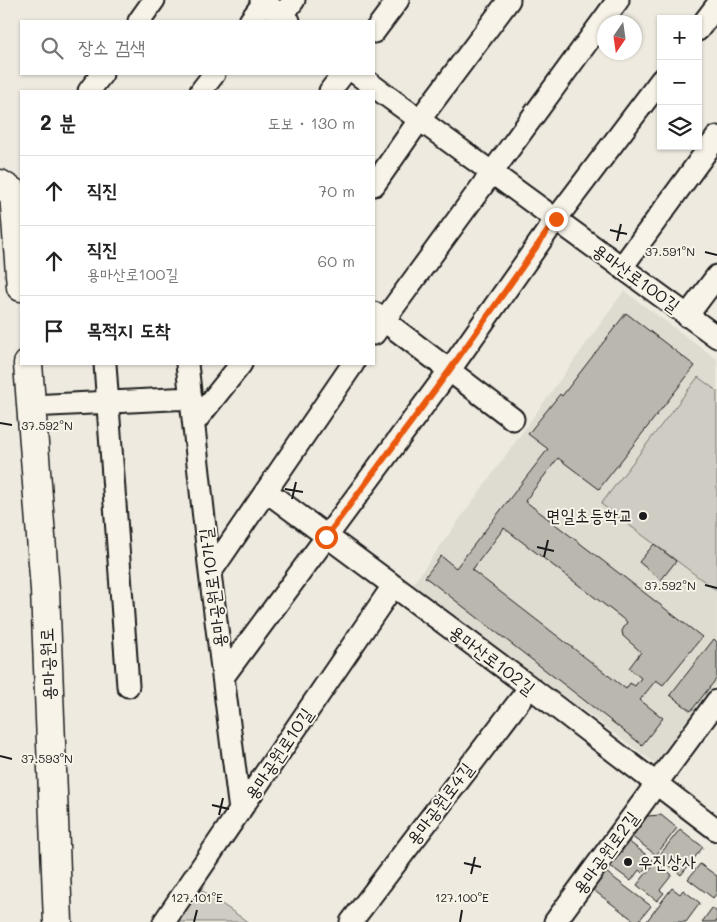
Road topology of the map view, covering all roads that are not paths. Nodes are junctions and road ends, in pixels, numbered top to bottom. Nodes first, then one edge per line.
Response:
1 (154, 0) edge
2 (398, 0) edge
3 (509, 0) edge
4 (618, 0) edge
5 (262, 1) edge
6 (717, 5) edge
7 (288, 12) edge
8 (140, 20) edge
9 (251, 20) edge
10 (702, 25) edge
11 (375, 31) edge
12 (101, 75) edge
13 (213, 75) edge
14 (341, 75) edge
15 (358, 75) edge
16 (657, 85) edge
17 (90, 90) edge
18 (202, 90) edge
19 (331, 90) edge
20 (420, 119) junction
21 (717, 137) edge
22 (492, 172) junction
23 (375, 184) edge
24 (15, 189) edge
25 (556, 219) junction
26 (622, 268) junction
27 (20, 271) edge
28 (717, 276) edge
29 (687, 316) junction
30 (377, 322) edge
31 (717, 337) edge
32 (28, 365) edge
33 (104, 365) edge
34 (187, 365) edge
35 (240, 365) edge
36 (352, 365) edge
37 (449, 371) junction
38 (191, 398) junction
39 (107, 402) junction
40 (31, 406) junction
41 (513, 420) dead end
42 (194, 423) junction
43 (266, 491) junction
44 (326, 537) junction
45 (210, 573) junction
46 (393, 586) junction
47 (223, 676) junction
48 (128, 686) dead end
49 (530, 687) junction
50 (717, 701) edge
51 (656, 784) junction
52 (240, 811) junction
53 (716, 828) edge
54 (58, 922) edge
55 (164, 922) edge
56 (351, 922) edge
57 (555, 922) edge

1 - 8 street
2 - 11 street
3 - 20 street
4 - 22 street
5 - 7 street
5 - 9 street
6 - 10 street
12 - 17 street
13 - 18 street
14 - 19 street
15 - 20 street, 용마산로100길
16 - 25 street
20 - 22 street, 용마산로100길
20 - 23 street
21 - 26 street
22 - 25 street, 용마산로100길
22 - 30 street
24 - 27 street
25 - 26 street, 용마산로100길
25 - 37 street
26 - 29 street, 용마산로100길
28 - 29 street
29 - 31 street, 용마산로100길
30 - 37 street
32 - 40 street, 용마공원로
33 - 39 street
34 - 38 street, 용마공원로10가길
35 - 42 street
36 - 43 street
37 - 41 street
37 - 44 street
38 - 39 street
38 - 42 street, 용마공원로10가길
39 - 40 street
39 - 48 street
40 - 54 street, 용마공원로
42 - 45 street, 용마공원로10가길
43 - 44 street, 용마산로102길
43 - 45 street
44 - 46 street, 용마산로102길
44 - 47 street
45 - 47 street, 용마공원로10가길
46 - 49 street, 용마산로102길
46 - 52 street, 용마공원로10길
47 - 52 street, 용마공원로10가길
49 - 51 street, 용마산로102길
49 - 56 street, 용마공원로4길
50 - 51 street
51 - 53 street, 용마산로102길
51 - 57 street, 용마공원로2길
52 - 55 street, 용마공원로10길

